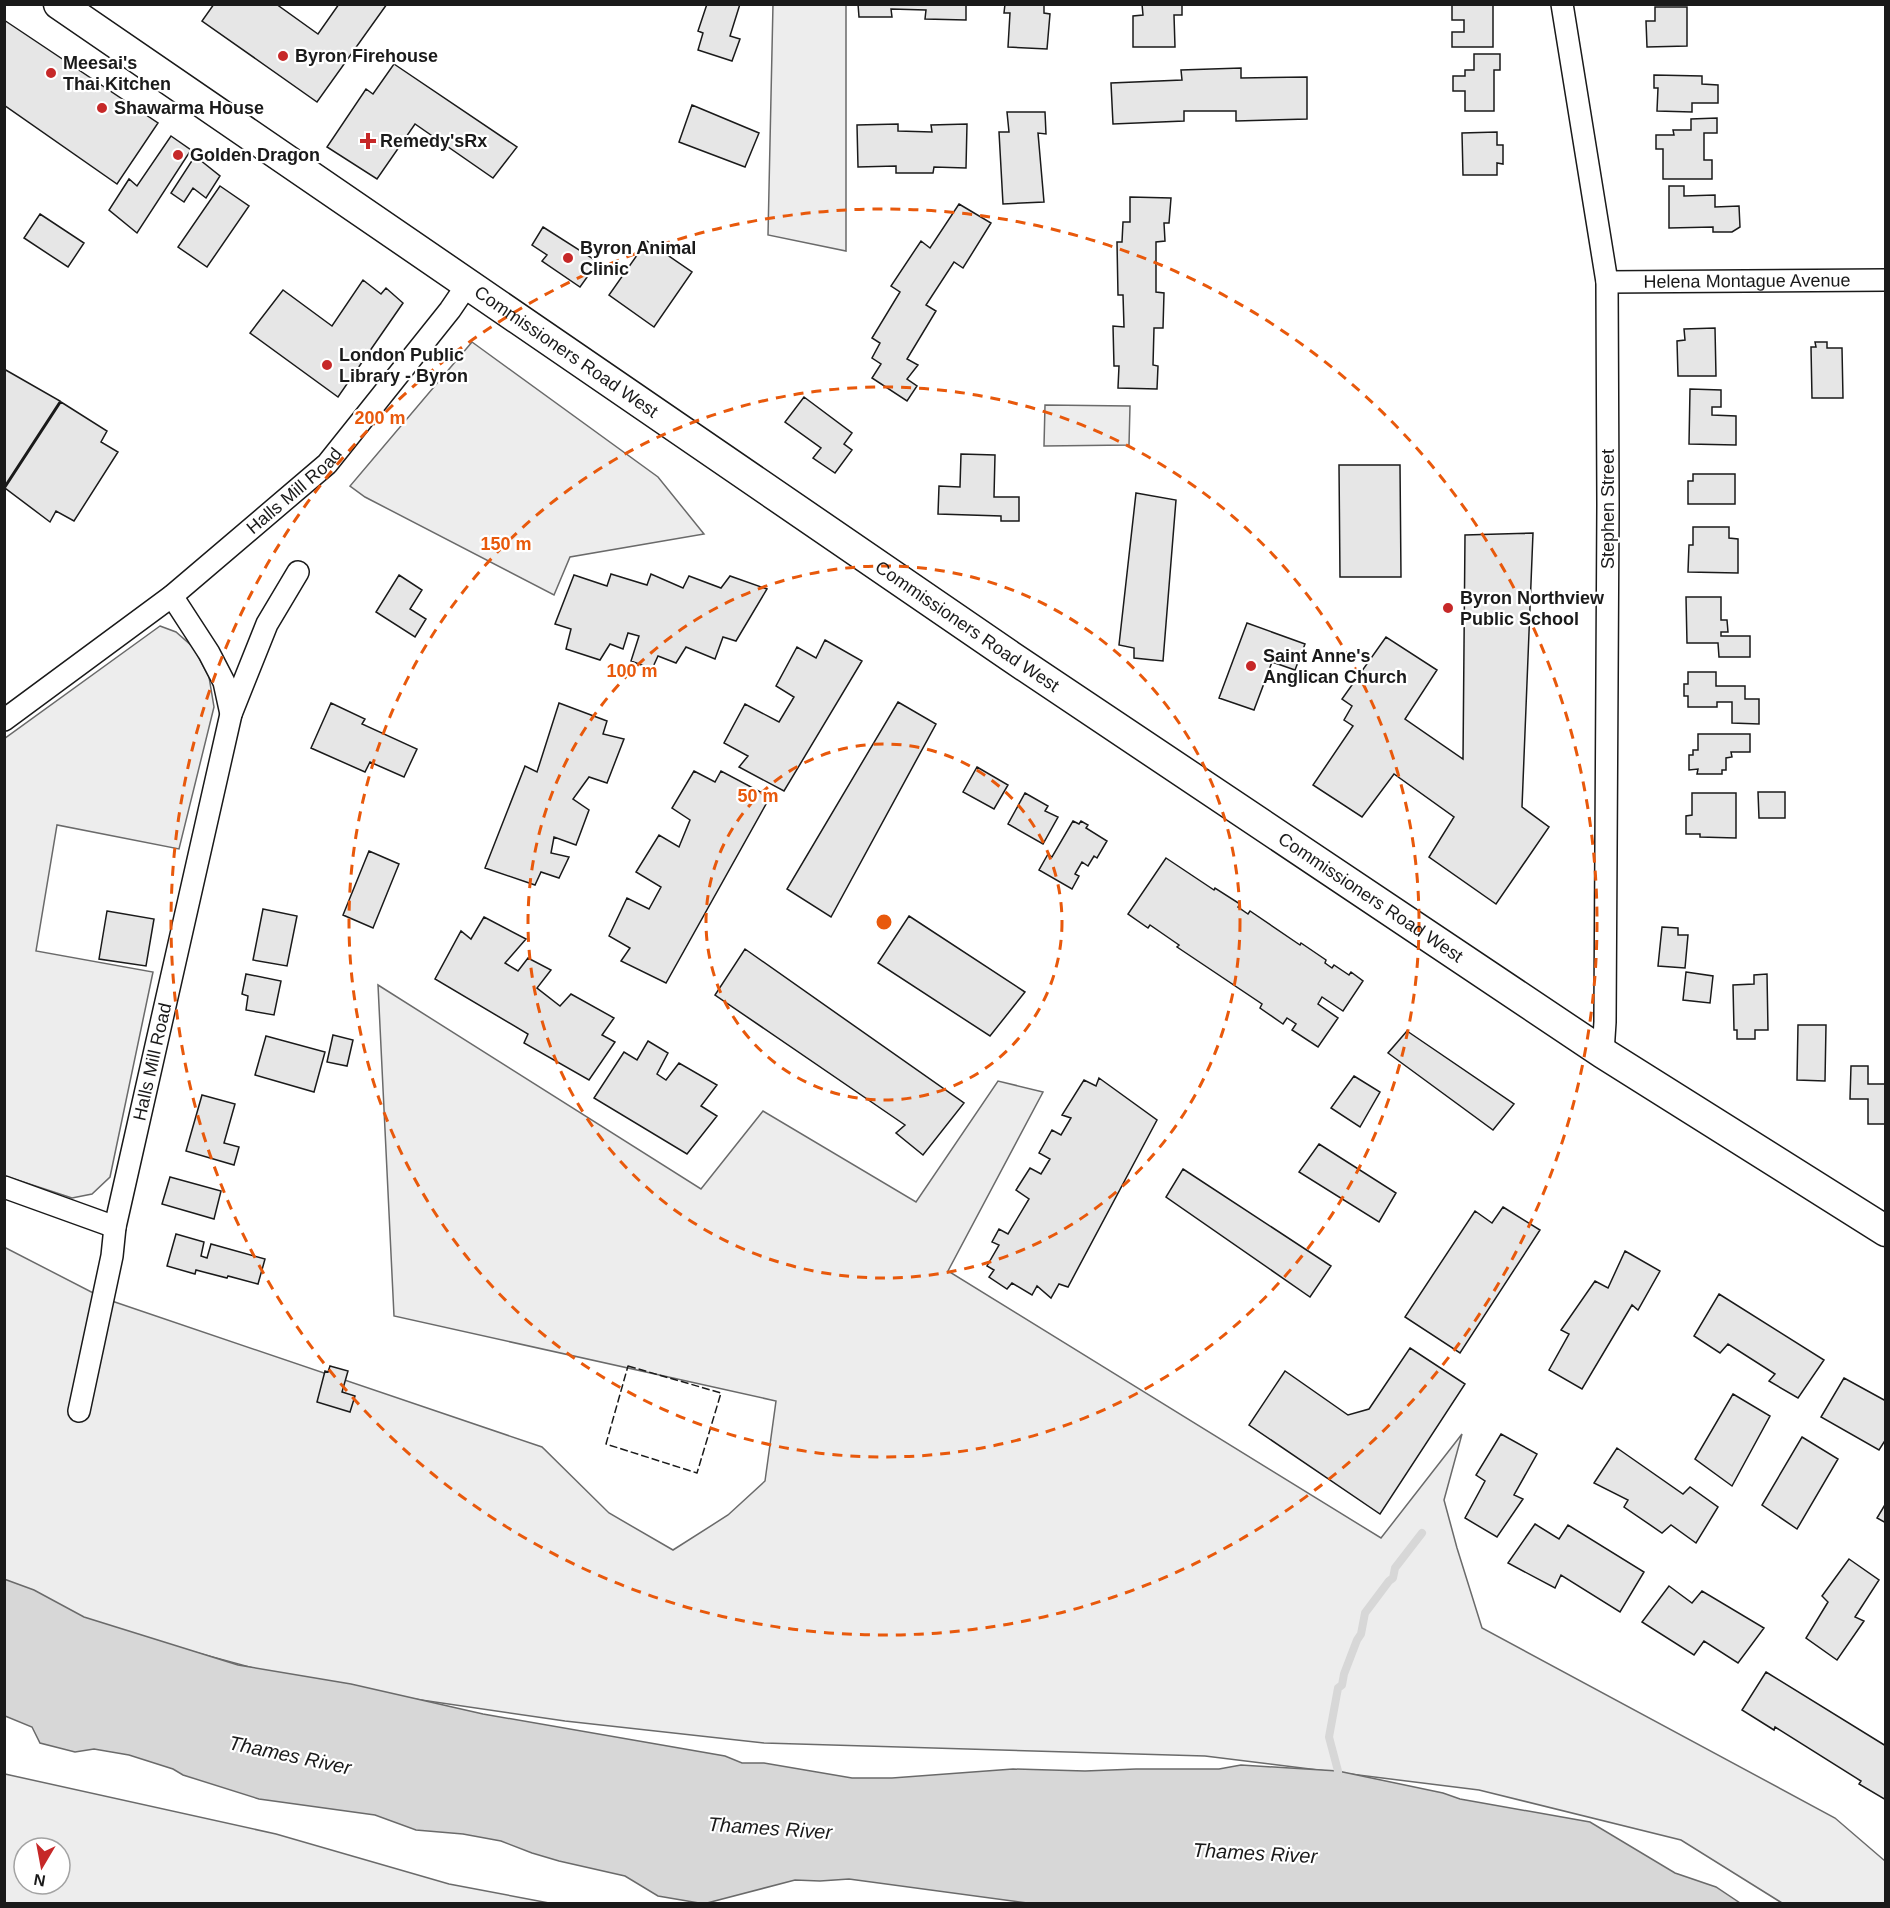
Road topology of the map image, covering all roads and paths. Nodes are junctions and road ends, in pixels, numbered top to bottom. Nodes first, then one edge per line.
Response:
1 (59, 4) edge
2 (1562, 4) edge
3 (1886, 280) edge
4 (1608, 282) junction
5 (467, 285) junction
6 (298, 572) dead end
7 (172, 596) junction
8 (231, 714) junction
9 (4, 720) edge
10 (1603, 1053) junction
11 (4, 1187) edge
12 (115, 1227) junction
13 (1886, 1231) edge
14 (79, 1411) dead end

1 - 5 main road, Commissioners Road West
2 - 4 street, Stephen Street
3 - 4 street, Helena Montague Avenue
4 - 10 street, Stephen Street
5 - 7 street, Halls Mill Road
5 - 10 main road, Commissioners Road West
6 - 8 street, Halls Mill Road
7 - 8 street, Halls Mill Road
7 - 9 street, Halls Mill Road
8 - 12 street, Halls Mill Road
10 - 13 main road, Commissioners Road West
11 - 12 street
12 - 14 street, Halls Mill Road

